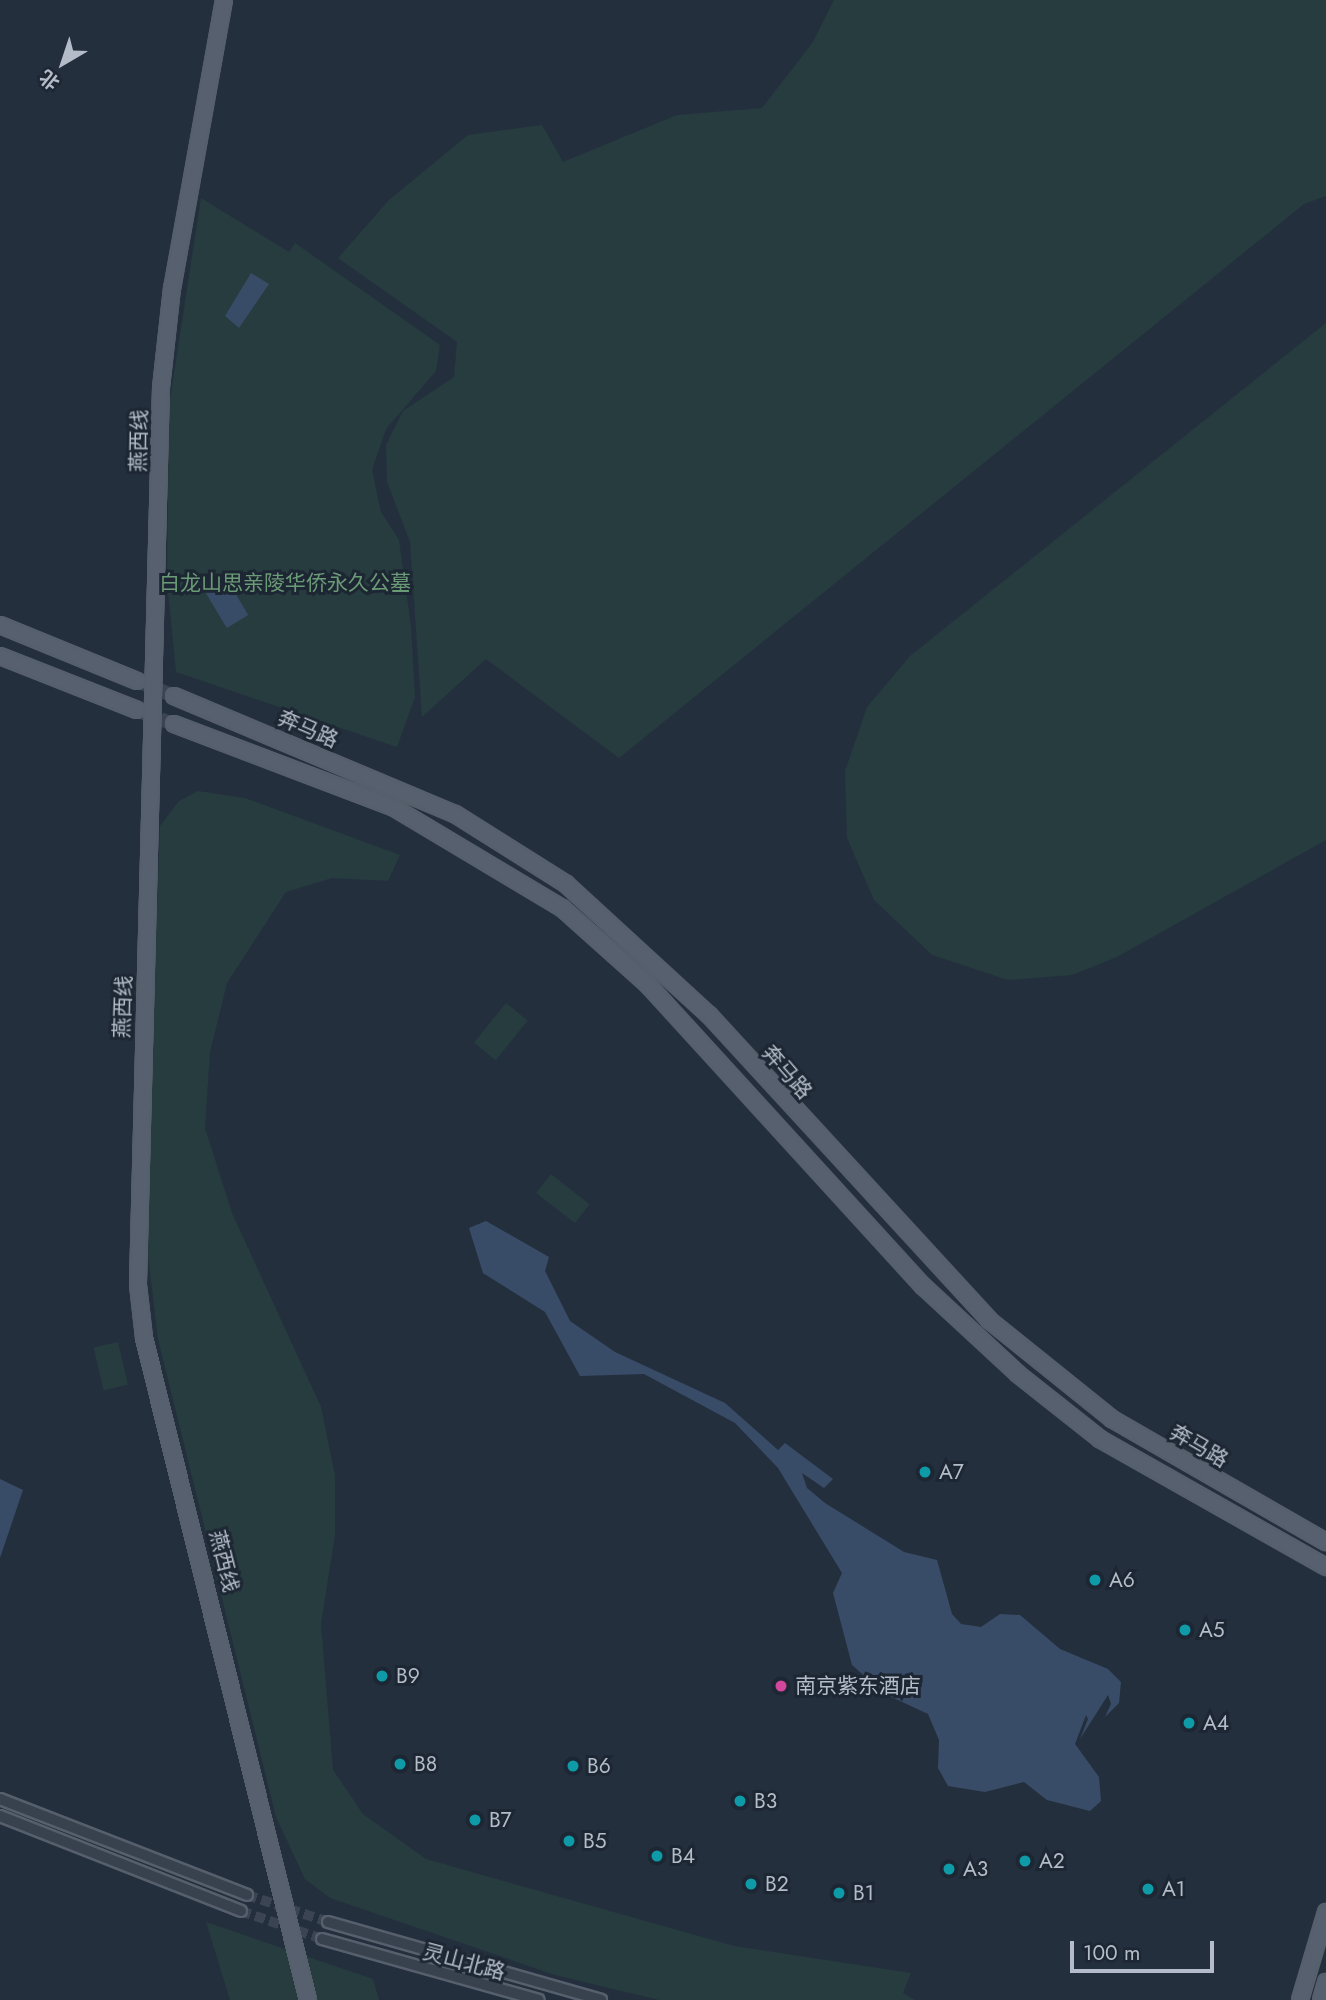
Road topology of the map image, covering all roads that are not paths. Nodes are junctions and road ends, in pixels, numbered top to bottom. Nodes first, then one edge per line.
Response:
1 (224, 0) edge
2 (0, 625) edge
3 (0, 656) edge
4 (137, 681) tunnel mouth
5 (174, 696) tunnel mouth
6 (136, 710) tunnel mouth
7 (174, 724) tunnel mouth
8 (1326, 1542) edge
9 (1326, 1566) edge
10 (0, 1799) edge
11 (0, 1816) edge
12 (247, 1895) tunnel mouth
13 (241, 1911) tunnel mouth
14 (1326, 1912) edge
15 (328, 1922) tunnel mouth
16 (322, 1939) tunnel mouth
17 (1326, 1982) edge
18 (308, 2000) edge
19 (540, 2000) edge
20 (601, 2000) edge
21 (1300, 2000) edge
22 (1321, 2000) edge

1 - 18 main road, 燕西线
2 - 4 main road
3 - 6 main road
5 - 8 main road, 奔马路
7 - 9 main road, 奔马路
10 - 12 street
11 - 13 street
14 - 21 main road
15 - 20 street, 灵山北路
16 - 19 street, 灵山北路
17 - 22 main road

